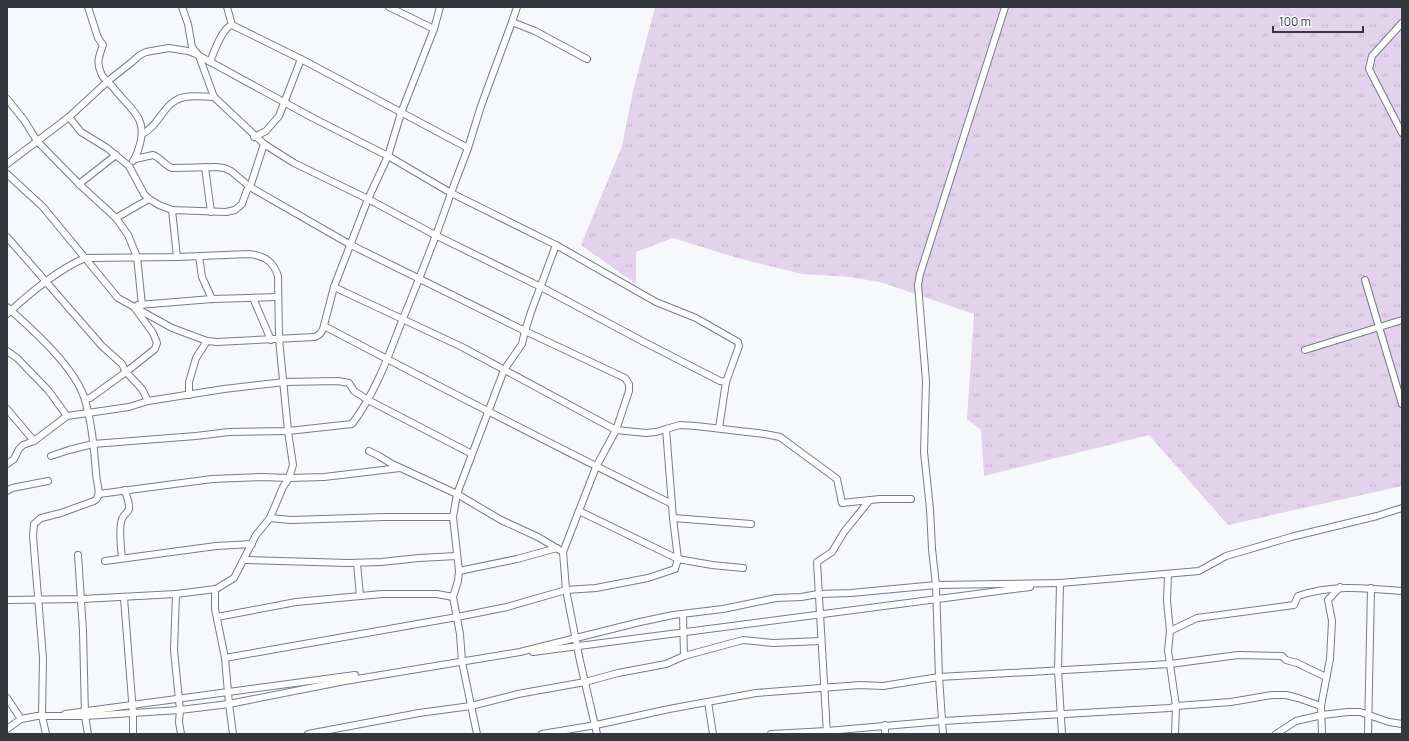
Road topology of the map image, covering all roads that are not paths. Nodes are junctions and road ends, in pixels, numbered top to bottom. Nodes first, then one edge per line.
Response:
1 (88, 7) edge
2 (182, 7) edge
3 (227, 7) edge
4 (389, 7) edge
5 (440, 7) edge
6 (517, 7) edge
7 (1005, 7) edge
8 (512, 22) junction
9 (1402, 23) edge
10 (232, 25) junction
11 (434, 29) junction
12 (199, 56) junction
13 (301, 59) junction
14 (587, 59) dead end
15 (210, 62) junction
16 (108, 81) junction
17 (214, 97) junction
18 (7, 99) edge
19 (284, 102) junction
20 (401, 113) junction
21 (69, 117) junction
22 (1402, 133) edge
23 (142, 134) junction
24 (254, 136) junction
25 (37, 141) junction
26 (264, 144) junction
27 (468, 148) junction
28 (116, 155) junction
29 (388, 156) junction
30 (134, 159) junction
31 (7, 164) edge
32 (129, 166) junction
33 (205, 167) junction
34 (7, 174) edge
35 (79, 184) junction
36 (250, 186) junction
37 (451, 193) junction
38 (149, 199) junction
39 (368, 199) junction
40 (172, 210) junction
41 (211, 212) junction
42 (116, 218) junction
43 (437, 236) junction
44 (7, 237) edge
45 (351, 244) junction
46 (556, 245) junction
47 (199, 256) junction
48 (137, 257) junction
49 (177, 257) junction
50 (85, 258) junction
51 (419, 278) junction
52 (1365, 280) dead end
53 (46, 282) junction
54 (334, 287) junction
55 (541, 287) junction
56 (278, 297) junction
57 (253, 298) junction
58 (212, 299) junction
59 (133, 305) junction
60 (142, 305) junction
61 (8, 310) edge
62 (403, 319) junction
63 (1402, 320) edge
64 (324, 326) junction
65 (1379, 327) junction
66 (525, 331) junction
67 (279, 339) junction
68 (271, 340) junction
69 (207, 341) junction
70 (7, 350) edge
71 (1305, 350) dead end
72 (387, 359) junction
73 (504, 370) junction
74 (126, 372) junction
75 (284, 382) junction
76 (726, 382) junction
77 (189, 395) junction
78 (85, 399) junction
79 (368, 400) junction
80 (148, 401) junction
81 (1402, 404) edge
82 (7, 409) edge
83 (87, 412) junction
84 (490, 412) junction
85 (67, 416) junction
86 (719, 428) junction
87 (666, 429) junction
88 (288, 430) junction
89 (616, 430) junction
90 (34, 442) junction
91 (94, 444) junction
92 (369, 451) dead end
93 (472, 454) junction
94 (51, 456) dead end
95 (7, 464) edge
96 (596, 467) junction
97 (400, 468) junction
98 (289, 478) junction
99 (48, 481) dead end
100 (125, 490) junction
101 (7, 491) edge
102 (99, 494) junction
103 (458, 494) junction
104 (911, 499) dead end
105 (869, 501) junction
106 (672, 504) junction
107 (1402, 508) edge
108 (579, 511) junction
109 (453, 517) junction
110 (270, 518) junction
111 (673, 518) junction
112 (751, 524) dead end
113 (252, 544) junction
114 (557, 548) junction
115 (563, 552) junction
116 (78, 555) dead end
117 (457, 556) junction
118 (122, 558) junction
119 (678, 559) junction
120 (106, 560) dead end
121 (244, 560) junction
122 (357, 563) junction
123 (743, 568) dead end
124 (459, 571) junction
125 (1168, 574) junction
126 (1060, 583) junction
127 (936, 585) junction
128 (1340, 587) junction
129 (1371, 588) junction
130 (215, 589) junction
131 (566, 590) junction
132 (1402, 591) edge
133 (176, 594) junction
134 (818, 594) junction
135 (360, 596) junction
136 (453, 597) junction
137 (124, 598) junction
138 (82, 599) junction
139 (7, 600) edge
140 (38, 600) junction
141 (683, 614) junction
142 (218, 617) junction
143 (457, 617) junction
144 (1170, 631) junction
145 (576, 638) junction
146 (822, 641) junction
147 (684, 656) junction
148 (225, 658) junction
149 (462, 662) junction
150 (1170, 664) junction
151 (1058, 670) junction
152 (939, 677) junction
153 (1326, 677) junction
154 (585, 682) junction
155 (825, 688) junction
156 (7, 698) edge
157 (708, 702) junction
158 (229, 704) junction
159 (471, 706) junction
160 (1176, 706) junction
161 (1321, 706) junction
162 (180, 710) junction
163 (133, 713) junction
164 (1062, 714) junction
165 (1322, 715) junction
166 (1368, 715) junction
167 (42, 716) junction
168 (85, 716) junction
169 (21, 719) junction
170 (942, 721) junction
171 (1402, 724) edge
172 (596, 725) junction
173 (885, 725) junction
174 (7, 730) edge
175 (827, 733) edge
176 (1279, 733) edge
177 (46, 734) edge
178 (88, 734) edge
179 (133, 734) edge
180 (181, 734) edge
181 (233, 734) edge
182 (308, 734) edge
183 (477, 734) edge
184 (542, 734) edge
185 (597, 734) edge
186 (713, 734) edge
187 (771, 734) edge
188 (884, 734) edge
189 (943, 734) edge
190 (1062, 734) edge
191 (1175, 734) edge
192 (1322, 734) edge
193 (1368, 734) edge

1 - 16 street
2 - 12 street
3 - 10 street
4 - 11 street
5 - 11 street
6 - 8 street
7 - 127 street
8 - 14 street
8 - 27 street
9 - 22 street
10 - 13 street
10 - 15 street
11 - 20 street
12 - 15 street
12 - 16 street
12 - 17 street
13 - 19 street
13 - 20 street
15 - 19 street
16 - 21 street
16 - 23 street
17 - 23 street
17 - 24 street
18 - 25 street
19 - 24 street
19 - 29 street
20 - 27 street
20 - 29 street
21 - 25 street
21 - 28 street
23 - 30 street
24 - 26 street
25 - 31 street
25 - 35 street
26 - 36 street
26 - 39 street
27 - 37 street
28 - 32 street
28 - 35 street
29 - 37 street
29 - 39 street
30 - 32 street
30 - 33 street
32 - 38 street
33 - 36 street
33 - 41 street
34 - 50 street
35 - 42 street
36 - 41 street
36 - 45 street
37 - 43 street
37 - 46 street
38 - 40 street
38 - 42 street
39 - 43 street
39 - 45 street
40 - 41 street
40 - 49 street
42 - 48 street
43 - 51 street
43 - 55 street
44 - 53 street
45 - 51 street
45 - 54 street
46 - 55 street
46 - 76 street
47 - 49 street
47 - 56 street
47 - 58 street
48 - 49 street
48 - 50 street
48 - 60 street
50 - 53 street
50 - 59 street
51 - 62 street
51 - 66 street
52 - 65 street
53 - 61 street
53 - 74 street
54 - 62 street
54 - 64 street
55 - 66 street
55 - 76 street
56 - 57 street
56 - 67 street
57 - 58 street
57 - 68 street
58 - 60 street
59 - 60 street
59 - 69 street
59 - 74 street
61 - 78 street
62 - 72 street
62 - 73 street
63 - 65 street
64 - 67 street
64 - 72 street
65 - 71 street
65 - 81 street
66 - 73 street
66 - 89 street
67 - 68 street
67 - 75 street
68 - 69 street
69 - 77 street
70 - 85 street
72 - 79 street
72 - 84 street
73 - 84 street
73 - 89 street
74 - 78 street
74 - 80 street
75 - 77 street
75 - 79 street
75 - 88 street
76 - 86 street
77 - 80 street
78 - 83 street
79 - 88 street
79 - 93 street
80 - 83 street
82 - 90 street
83 - 85 street
83 - 91 street
84 - 93 street
84 - 96 street
85 - 90 street
86 - 87 street
86 - 105 street
87 - 89 street
87 - 106 street
88 - 91 street
88 - 98 street
89 - 96 street
90 - 95 street
91 - 94 street
91 - 102 street
92 - 97 street
93 - 103 street
96 - 106 street
96 - 108 street
97 - 98 street
97 - 103 street
98 - 100 street
98 - 110 street
99 - 101 street
100 - 102 street
100 - 118 street
102 - 140 street
103 - 109 street
103 - 114 street
104 - 105 street
105 - 134 street
106 - 111 street
107 - 125 street
108 - 115 street
108 - 119 street
109 - 110 street
109 - 117 street
110 - 113 street
111 - 112 street
111 - 119 street
113 - 118 street
113 - 121 street
114 - 115 street
114 - 124 street
115 - 131 street
116 - 138 street
117 - 122 street
117 - 124 street
118 - 120 street
119 - 123 street
119 - 131 street
121 - 122 street
121 - 130 street
122 - 135 street
124 - 136 street
125 - 126 street
125 - 144 street
126 - 127 street
126 - 151 street
126 - 169 street
127 - 134 street
127 - 152 street
128 - 129 street
128 - 144 street
128 - 153 street
129 - 132 street
129 - 166 street
130 - 133 street
130 - 142 street
131 - 143 street
131 - 145 street
133 - 137 street
133 - 162 street
134 - 141 street
134 - 146 street
135 - 136 street
135 - 142 street
136 - 143 street
137 - 138 street
137 - 163 street
138 - 140 street
138 - 168 street
139 - 140 street
140 - 167 street
141 - 145 street
141 - 147 street
142 - 148 street
143 - 148 street
143 - 149 street
144 - 150 street
145 - 149 street
145 - 154 street
146 - 147 street
146 - 155 street
147 - 154 street
148 - 158 street
149 - 158 street
149 - 159 street
150 - 151 street
150 - 153 street
150 - 160 street
151 - 152 street
151 - 164 street
152 - 155 street
152 - 170 street
153 - 161 street
154 - 159 street
154 - 172 street
155 - 157 street
155 - 175 street
156 - 169 street
157 - 172 street
157 - 186 street
158 - 162 street
158 - 181 street
159 - 182 street
159 - 183 street
160 - 161 street
160 - 164 street
160 - 191 street
161 - 165 street
162 - 163 street
162 - 180 street
163 - 168 street
163 - 179 street
164 - 170 street
164 - 190 street
165 - 166 street
165 - 176 street
165 - 192 street
166 - 171 street
166 - 193 street
167 - 168 street
167 - 169 street
167 - 177 street
168 - 178 street
169 - 174 street
170 - 173 street
170 - 189 street
172 - 184 street
172 - 185 street
173 - 175 street
173 - 188 street
175 - 187 street

